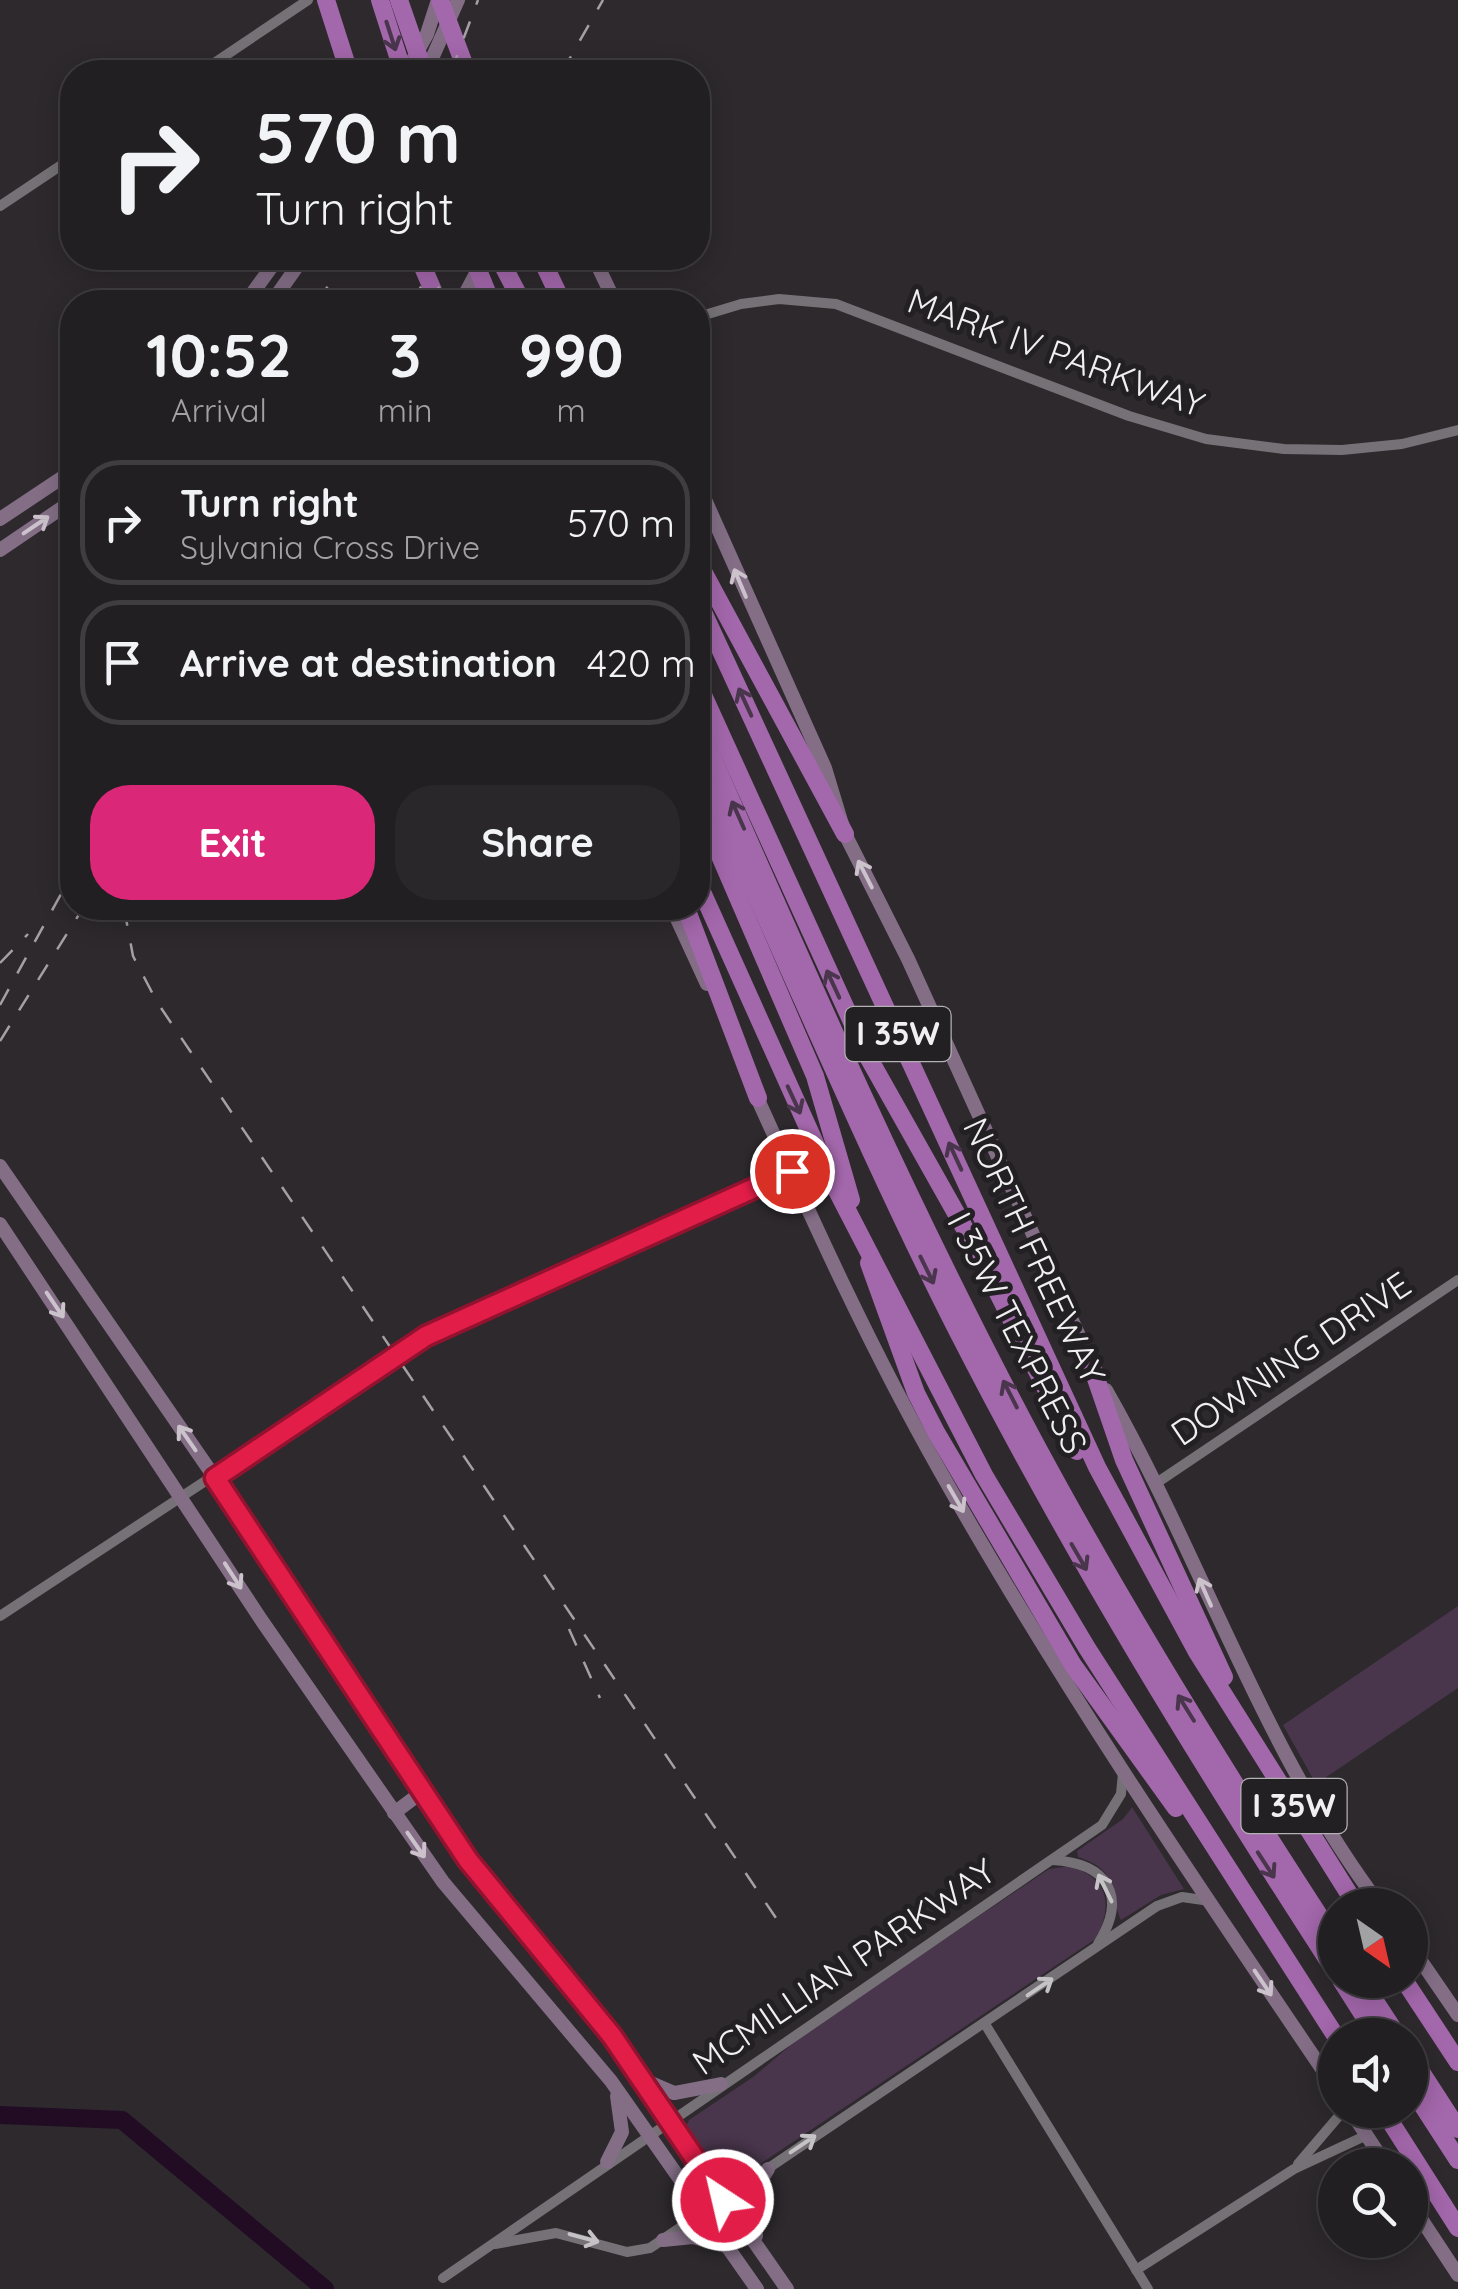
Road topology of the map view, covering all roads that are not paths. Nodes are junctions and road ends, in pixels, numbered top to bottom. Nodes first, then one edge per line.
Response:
1 (308, 0) edge
2 (326, 0) edge
3 (380, 0) edge
4 (400, 0) edge
5 (439, 0) edge
6 (458, 0) edge
7 (219, 60) edge
8 (345, 60) edge
9 (401, 60) edge
10 (412, 60) edge
11 (421, 60) edge
12 (430, 60) edge
13 (462, 60) edge
14 (60, 166) edge
15 (0, 206) edge
16 (710, 313) edge
17 (1458, 430) edge
18 (60, 479) edge
19 (60, 509) edge
20 (710, 511) edge
21 (0, 520) edge
22 (0, 550) edge
23 (710, 584) edge
24 (710, 627) edge
25 (710, 710) edge
26 (710, 752) edge
27 (710, 794) edge
28 (710, 832) edge
29 (844, 834) junction
30 (710, 910) edge
31 (677, 920) edge
32 (691, 920) edge
33 (758, 1098) junction
34 (0, 1166) edge
35 (792, 1171) junction
36 (0, 1224) edge
37 (1458, 1280) edge
38 (1091, 1364) junction
39 (1097, 1467) junction
40 (215, 1478) junction
41 (1155, 1484) junction
42 (182, 1498) junction
43 (0, 1616) edge
44 (1231, 1707) junction
45 (1123, 1772) junction
46 (422, 1792) junction
47 (394, 1813) junction
48 (1051, 1860) junction
49 (1345, 1888) edge
50 (1369, 1888) edge
51 (1210, 1901) junction
52 (1318, 1913) edge
53 (1260, 1918) junction
54 (1318, 1945) edge
55 (1095, 1949) junction
56 (1428, 1971) edge
57 (1416, 1998) edge
58 (1458, 2015) edge
59 (1324, 2018) edge
60 (985, 2024) junction
61 (1458, 2062) edge
62 (1318, 2063) edge
63 (638, 2076) junction
64 (612, 2081) junction
65 (1428, 2083) edge
66 (721, 2084) junction
67 (1428, 2114) edge
68 (668, 2119) junction
69 (1331, 2128) edge
70 (1361, 2128) edge
71 (1394, 2128) edge
72 (1458, 2129) edge
73 (647, 2134) junction
74 (1367, 2135) junction
75 (1375, 2148) edge
76 (1458, 2160) edge
77 (607, 2162) junction
78 (768, 2169) junction
79 (1294, 2169) junction
80 (723, 2200) junction
81 (704, 2213) junction
82 (1458, 2228) edge
83 (1428, 2229) edge
84 (663, 2240) junction
85 (489, 2246) junction
86 (758, 2246) junction
87 (728, 2247) junction
88 (1136, 2270) junction
89 (1458, 2275) edge
90 (443, 2278) dead end
91 (757, 2289) edge
92 (788, 2289) edge
93 (1148, 2289) edge

1 - 7 street
2 - 8 highway
3 -> 9 highway
4 - 11 highway
5 - 10 main road
5 - 13 highway
6 - 12 main road
14 - 15 street
16 - 17 street, MARK IV PARKWAY
18 - 21 main road
22 -> 19 main road
29 -> 20 main road
23 - 29 highway
39 -> 24 highway, NORTH FREEWAY / I 35W
39 -> 25 highway
52 -> 26 highway, I 35W TEXPRESS
27 -> 54 highway, I 35W TEXPRESS
28 - 53 highway
38 -> 29 main road, NORTH FREEWAY
30 -> 53 highway, I 35W
31 - 33 main road
32 - 33 highway
33 - 35 main road
40 -> 34 main road
35 - 40 street
35 -> 45 main road
36 -> 42 main road
37 - 41 street, DOWNING DRIVE
38 - 41 main road, NORTH FREEWAY
38 - 44 highway
39 - 44 highway, NORTH FREEWAY / I 35W
40 - 42 street
40 - 46 main road
50 -> 41 main road, NORTH FREEWAY
42 - 43 street
42 -> 47 main road
44 - 49 highway, NORTH FREEWAY / I 35W
45 - 48 street, MCMILLIAN PARKWAY
45 - 51 main road
46 - 47 main road
46 - 63 main road
47 -> 64 main road
55 -> 48 street
48 - 66 street, MCMILLIAN PARKWAY
51 - 55 street
51 -> 62 main road
53 - 59 highway, I 35W
60 -> 55 street
56 - 58 main road
57 - 61 highway
78 -> 60 street
60 - 88 street
63 - 66 main road
63 - 68 main road
64 - 73 main road
64 - 77 main road
65 - 72 highway
66 - 68 street, MCMILLIAN PARKWAY
67 - 76 highway
68 - 73 street, MCMILLIAN PARKWAY
68 - 80 main road
69 - 79 street
70 - 74 main road
71 - 82 highway
73 - 77 street, MCMILLIAN PARKWAY
73 - 81 main road
74 - 75 main road
74 - 79 street
77 - 85 street, MCMILLIAN PARKWAY
78 - 80 street
78 - 86 main road
79 - 88 street
80 - 81 street
80 - 86 main road
81 - 84 street
81 - 87 main road
83 - 89 main road
85 -> 84 street
84 - 87 main road
85 - 90 street, MCMILLIAN PARKWAY
86 - 92 main road
87 - 91 main road
88 - 93 street

